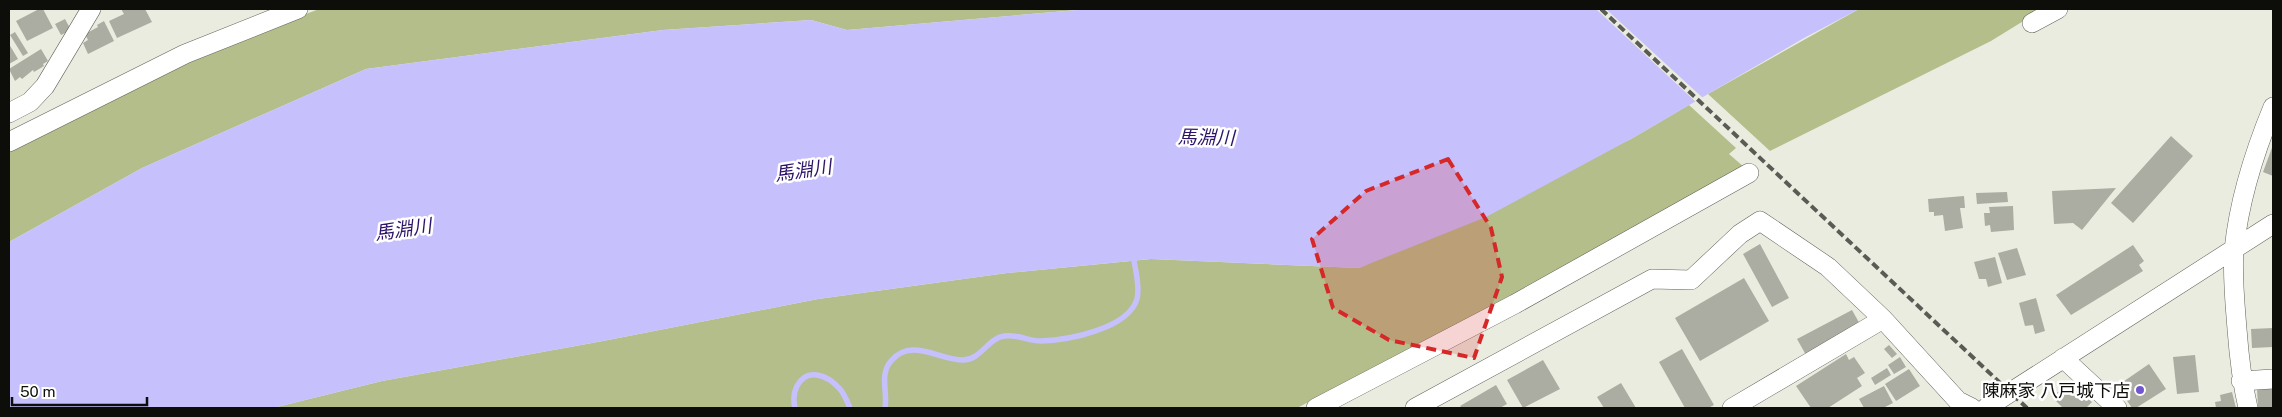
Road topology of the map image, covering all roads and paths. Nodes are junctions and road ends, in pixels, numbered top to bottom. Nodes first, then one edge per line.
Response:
1 (91, 9) edge
2 (298, 9) edge
3 (2058, 9) edge
4 (2032, 22) dead end
5 (2273, 107) edge
6 (9, 114) edge
7 (9, 142) edge
8 (1749, 173) dead end
9 (2273, 224) edge
10 (2234, 249) junction
11 (1883, 319) junction
12 (2063, 358) junction
13 (2273, 379) edge
14 (2241, 381) junction
15 (1441, 402) edge
16 (1316, 408) edge
17 (1415, 408) edge
18 (1732, 408) edge
19 (1972, 408) edge
20 (1986, 408) edge
21 (2117, 408) edge
22 (2248, 408) edge

1 - 6 street
2 - 7 street
3 - 4 street
5 - 10 street
8 - 16 street
9 - 10 street
10 - 12 street
10 - 14 street
11 - 15 street
11 - 18 street
11 - 19 street
12 - 20 street
12 - 21 street
13 - 14 street
14 - 22 street
15 - 17 street

